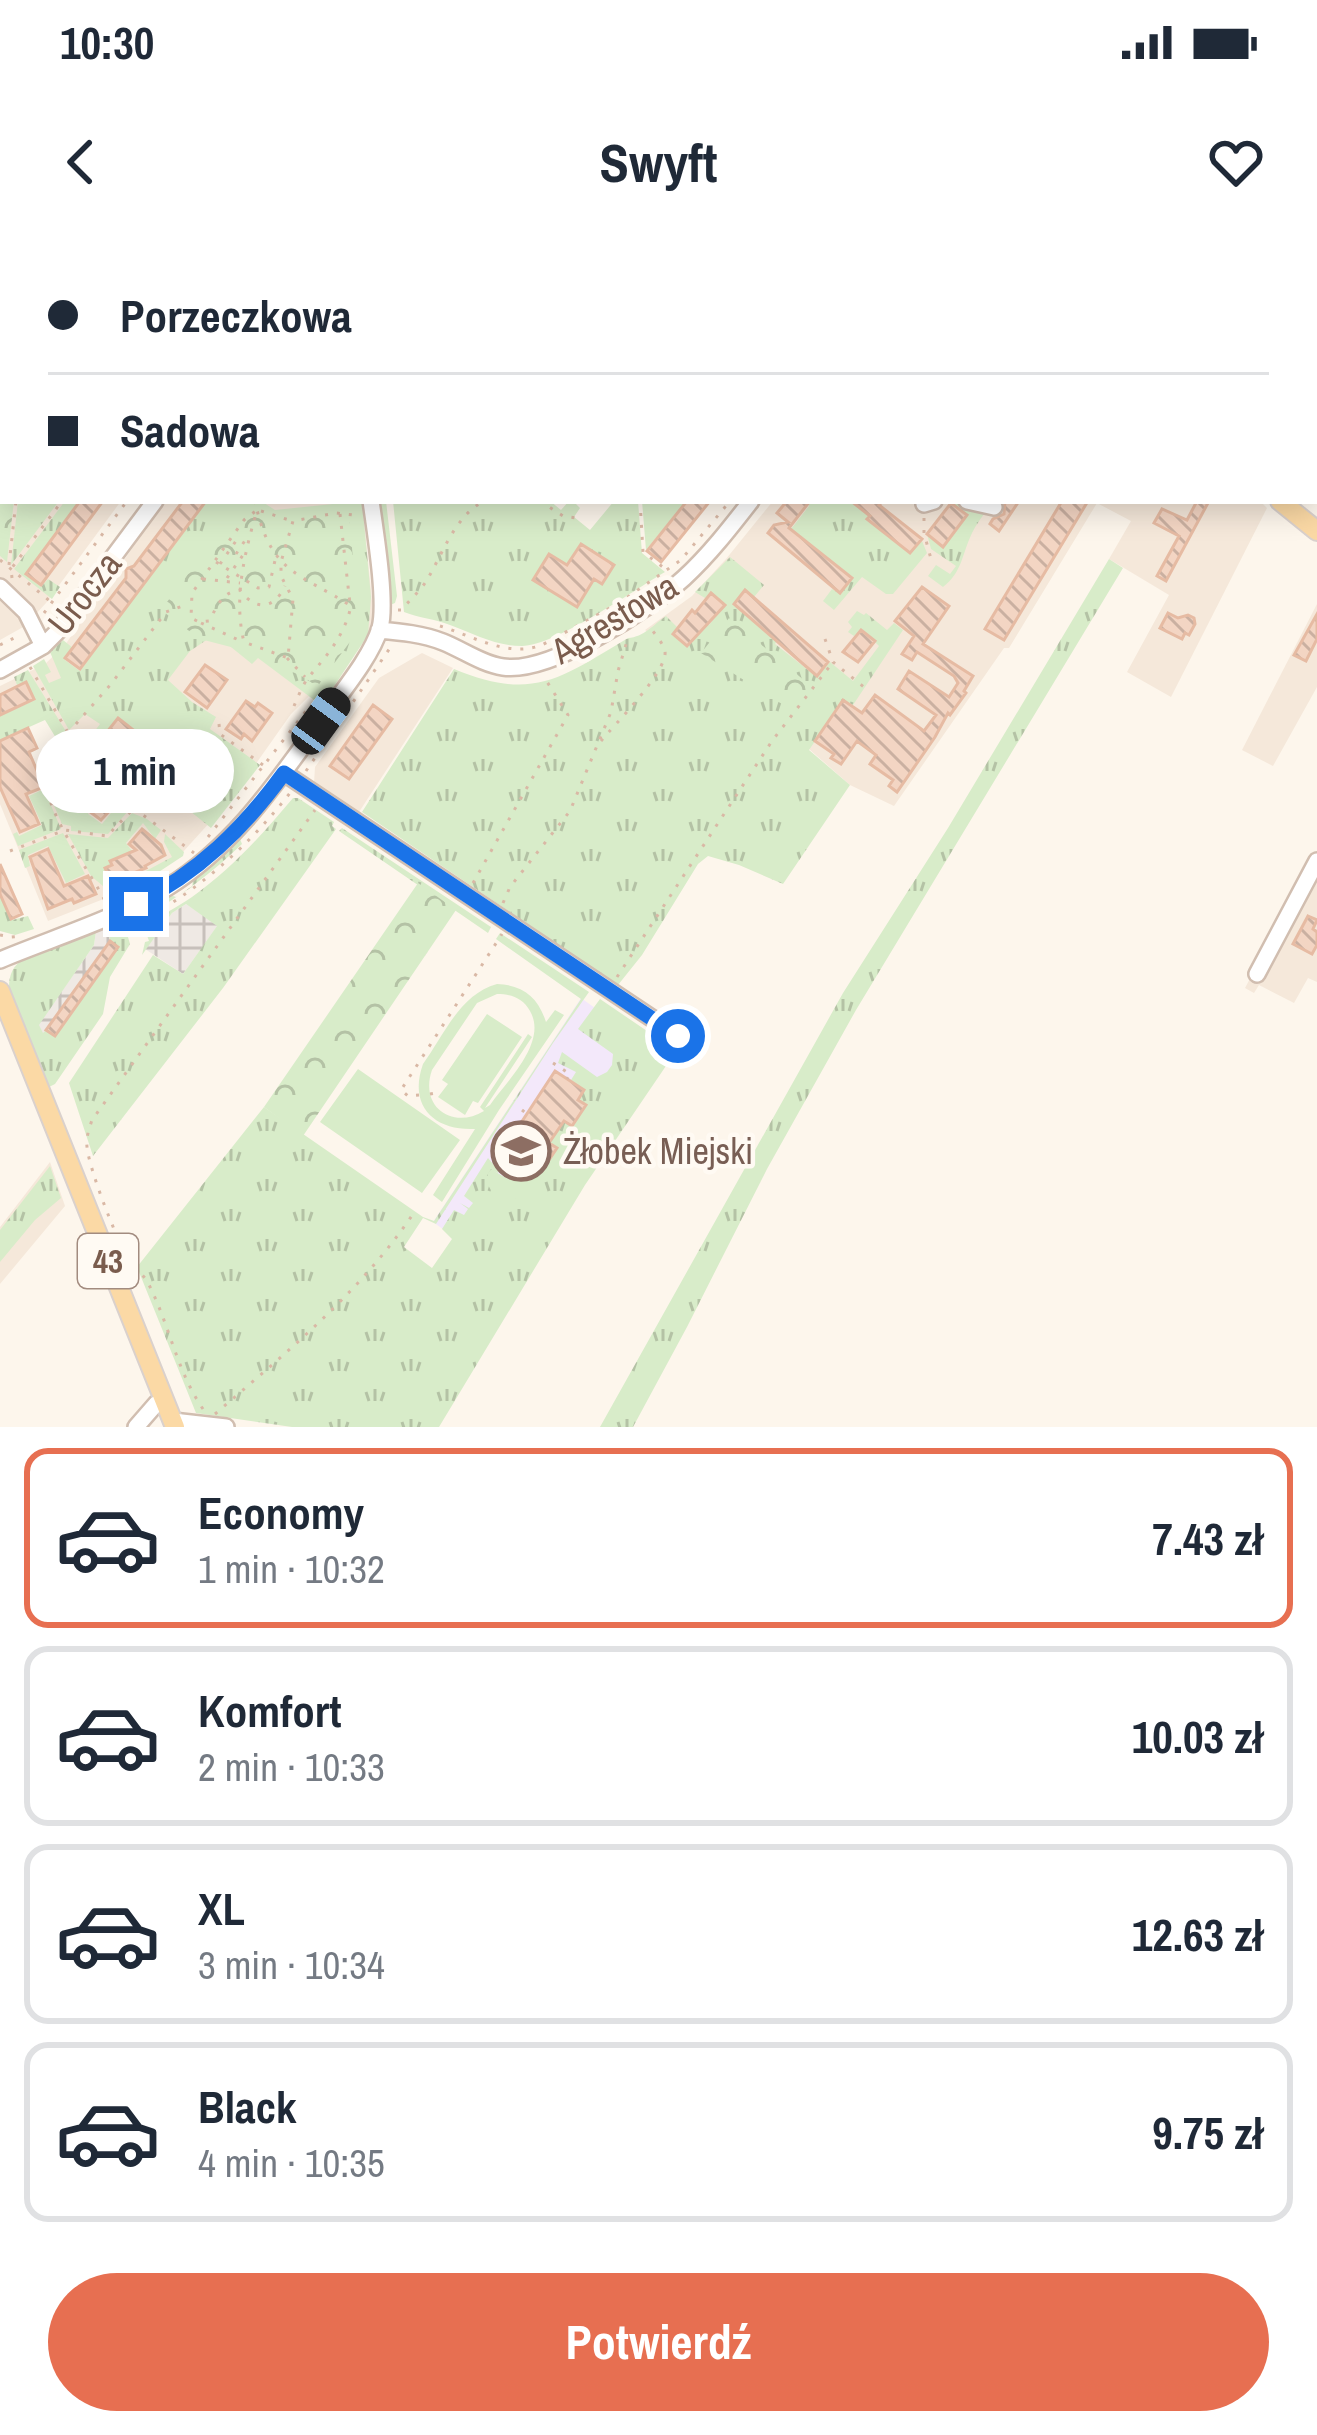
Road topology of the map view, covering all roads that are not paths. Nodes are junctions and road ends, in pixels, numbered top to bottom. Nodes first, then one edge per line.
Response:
1 (153, 504) edge
2 (371, 504) edge
3 (749, 504) edge
4 (980, 504) edge
5 (1284, 504) edge
6 (994, 507) dead end
7 (1317, 531) edge
8 (7, 592) edge
9 (379, 630) junction
10 (43, 646) junction
11 (0, 670) edge
12 (284, 773) junction
13 (1317, 861) edge
14 (0, 960) edge
15 (1257, 974) dead end
16 (0, 991) edge
17 (680, 1037) dead end
18 (164, 1400) junction
19 (174, 1424) edge
20 (207, 1425) edge
21 (136, 1427) edge
22 (226, 1427) edge

1 - 10 street, Urocza
2 - 9 street
3 - 9 street, Agrestowa
4 - 6 street
5 - 7 main road
8 - 10 street
9 - 12 street
10 - 11 street, Urocza
12 - 14 street
12 - 17 street
13 - 15 street
16 - 18 main road, 43
18 - 19 main road, 43
18 - 21 street
19 - 20 street
20 - 22 street

